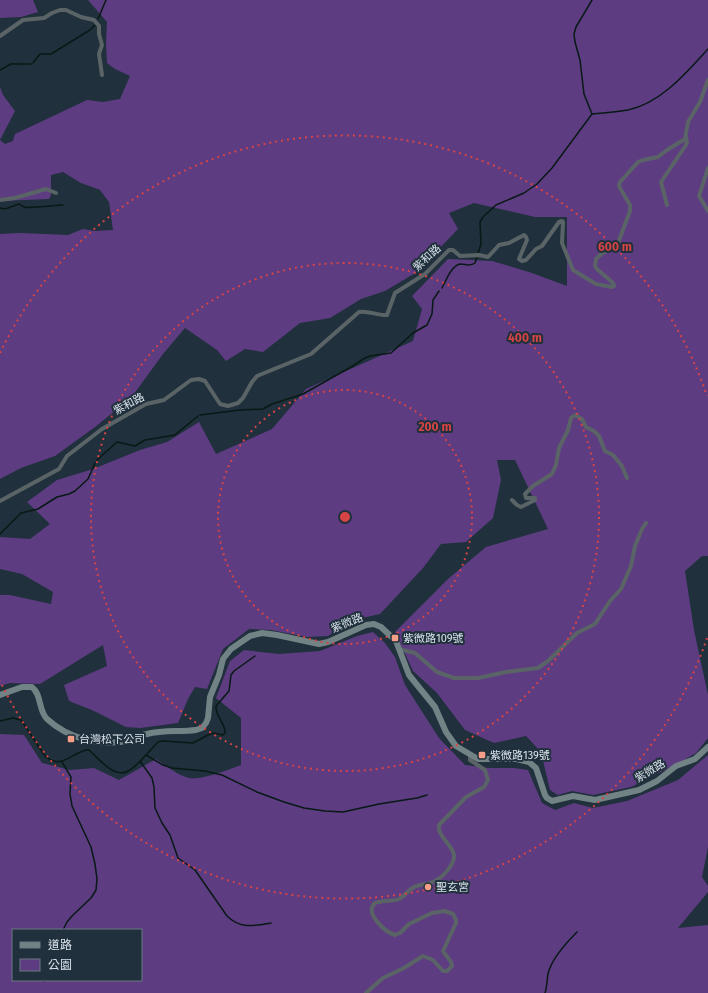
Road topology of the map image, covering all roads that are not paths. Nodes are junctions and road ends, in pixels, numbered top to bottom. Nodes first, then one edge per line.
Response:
1 (0, 36) edge
2 (102, 75) dead end
3 (708, 80) edge
4 (686, 137) junction
5 (708, 168) edge
6 (56, 193) dead end
7 (0, 200) edge
8 (667, 205) dead end
9 (708, 211) edge
10 (627, 478) dead end
11 (512, 500) dead end
12 (0, 501) edge
13 (646, 524) dead end
14 (399, 649) junction
15 (0, 695) edge
16 (708, 747) edge
17 (470, 755) junction
18 (366, 993) edge

1 - 2 street
3 - 4 street
4 - 8 street
4 - 12 street, 紫和路
5 - 9 street
6 - 7 street
10 - 11 street
13 - 14 street
14 - 15 street, 紫微路
14 - 17 street, 紫微路
16 - 17 street, 紫微路
17 - 18 street

